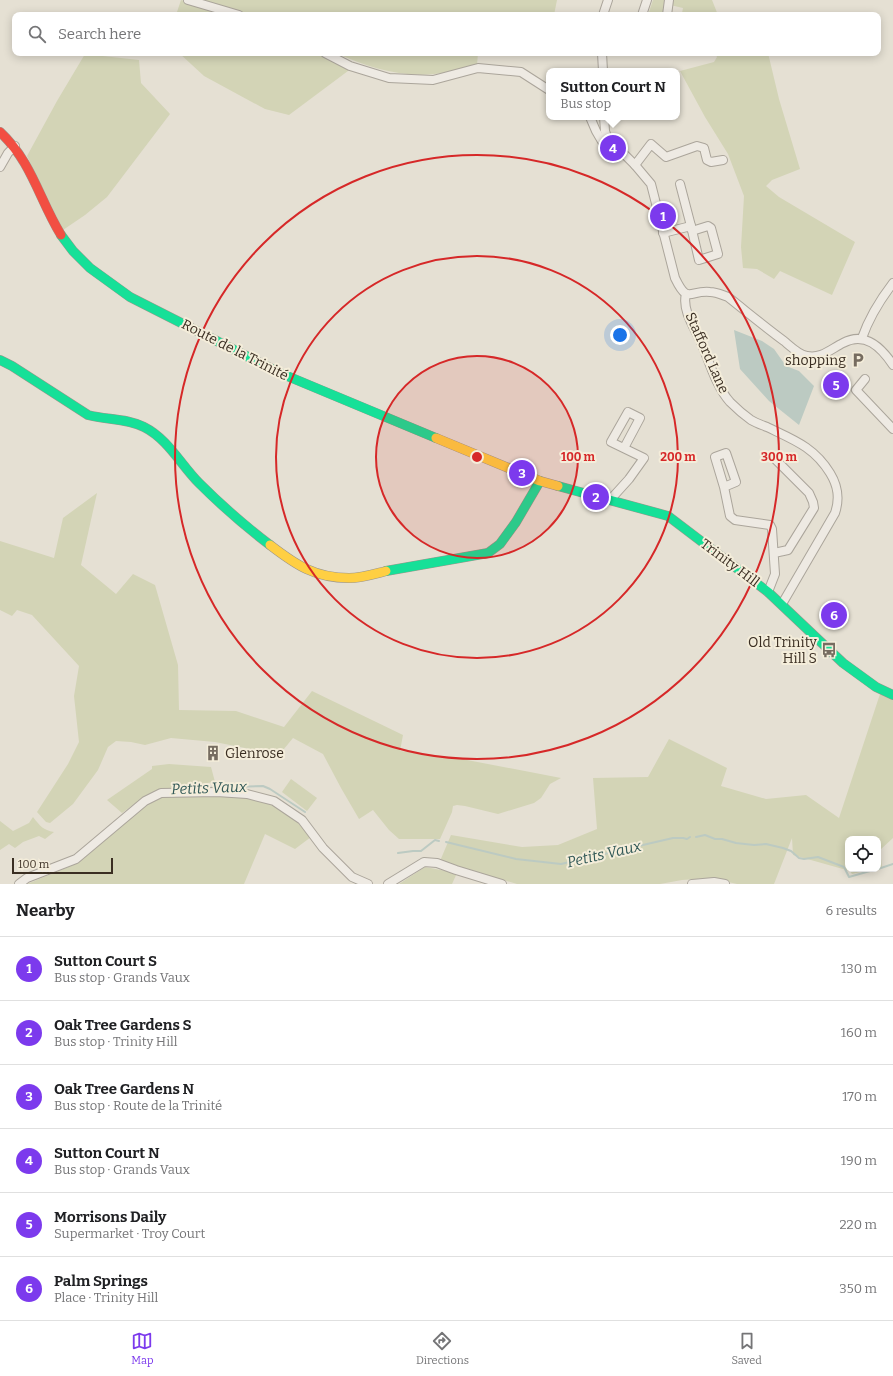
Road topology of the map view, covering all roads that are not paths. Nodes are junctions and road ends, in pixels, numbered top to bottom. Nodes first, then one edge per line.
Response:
1 (188, 0) edge
2 (608, 0) edge
3 (648, 0) edge
4 (669, 0) edge
5 (229, 12) edge
6 (605, 12) edge
7 (643, 12) edge
8 (667, 12) edge
9 (331, 56) edge
10 (602, 56) edge
11 (603, 68) edge
12 (546, 88) edge
13 (591, 120) edge
14 (604, 120) edge
15 (0, 132) edge
16 (614, 145) junction
17 (15, 146) junction
18 (723, 160) dead end
19 (635, 165) junction
20 (0, 167) edge
21 (680, 184) dead end
22 (663, 232) junction
23 (893, 283) edge
24 (686, 294) junction
25 (862, 338) junction
26 (0, 360) edge
27 (893, 365) edge
28 (865, 379) dead end
29 (893, 429) edge
30 (624, 448) dead end
31 (774, 458) dead end
32 (540, 481) junction
33 (724, 487) dead end
34 (610, 500) junction
35 (774, 553) junction
36 (768, 592) junction
37 (782, 604) junction
38 (893, 695) edge
39 (18, 884) edge
40 (368, 884) edge
41 (388, 884) edge
42 (502, 884) edge
43 (692, 884) edge
44 (725, 884) edge

1 - 5 street
2 - 6 street
3 - 7 street
4 - 8 street
9 - 12 street
10 - 11 street
13 - 16 street
14 - 16 street
15 - 17 main road, Route de la Trinité
16 - 19 street
17 - 20 street
17 - 32 main road, Route de la Trinité
18 - 19 street
19 - 22 street
21 - 22 street
22 - 24 street
23 - 25 street
24 - 25 street
24 - 37 street, Stafford Lane
25 - 27 street
26 - 32 main road
28 - 29 street
30 - 34 street
31 - 35 street
32 - 34 main road, Trinity Hill
33 - 35 street
34 - 36 main road, Trinity Hill
35 - 36 street
36 - 37 main road, Trinity Hill
37 - 38 main road, Trinity Hill
39 - 40 street
41 - 42 street
43 - 44 street

